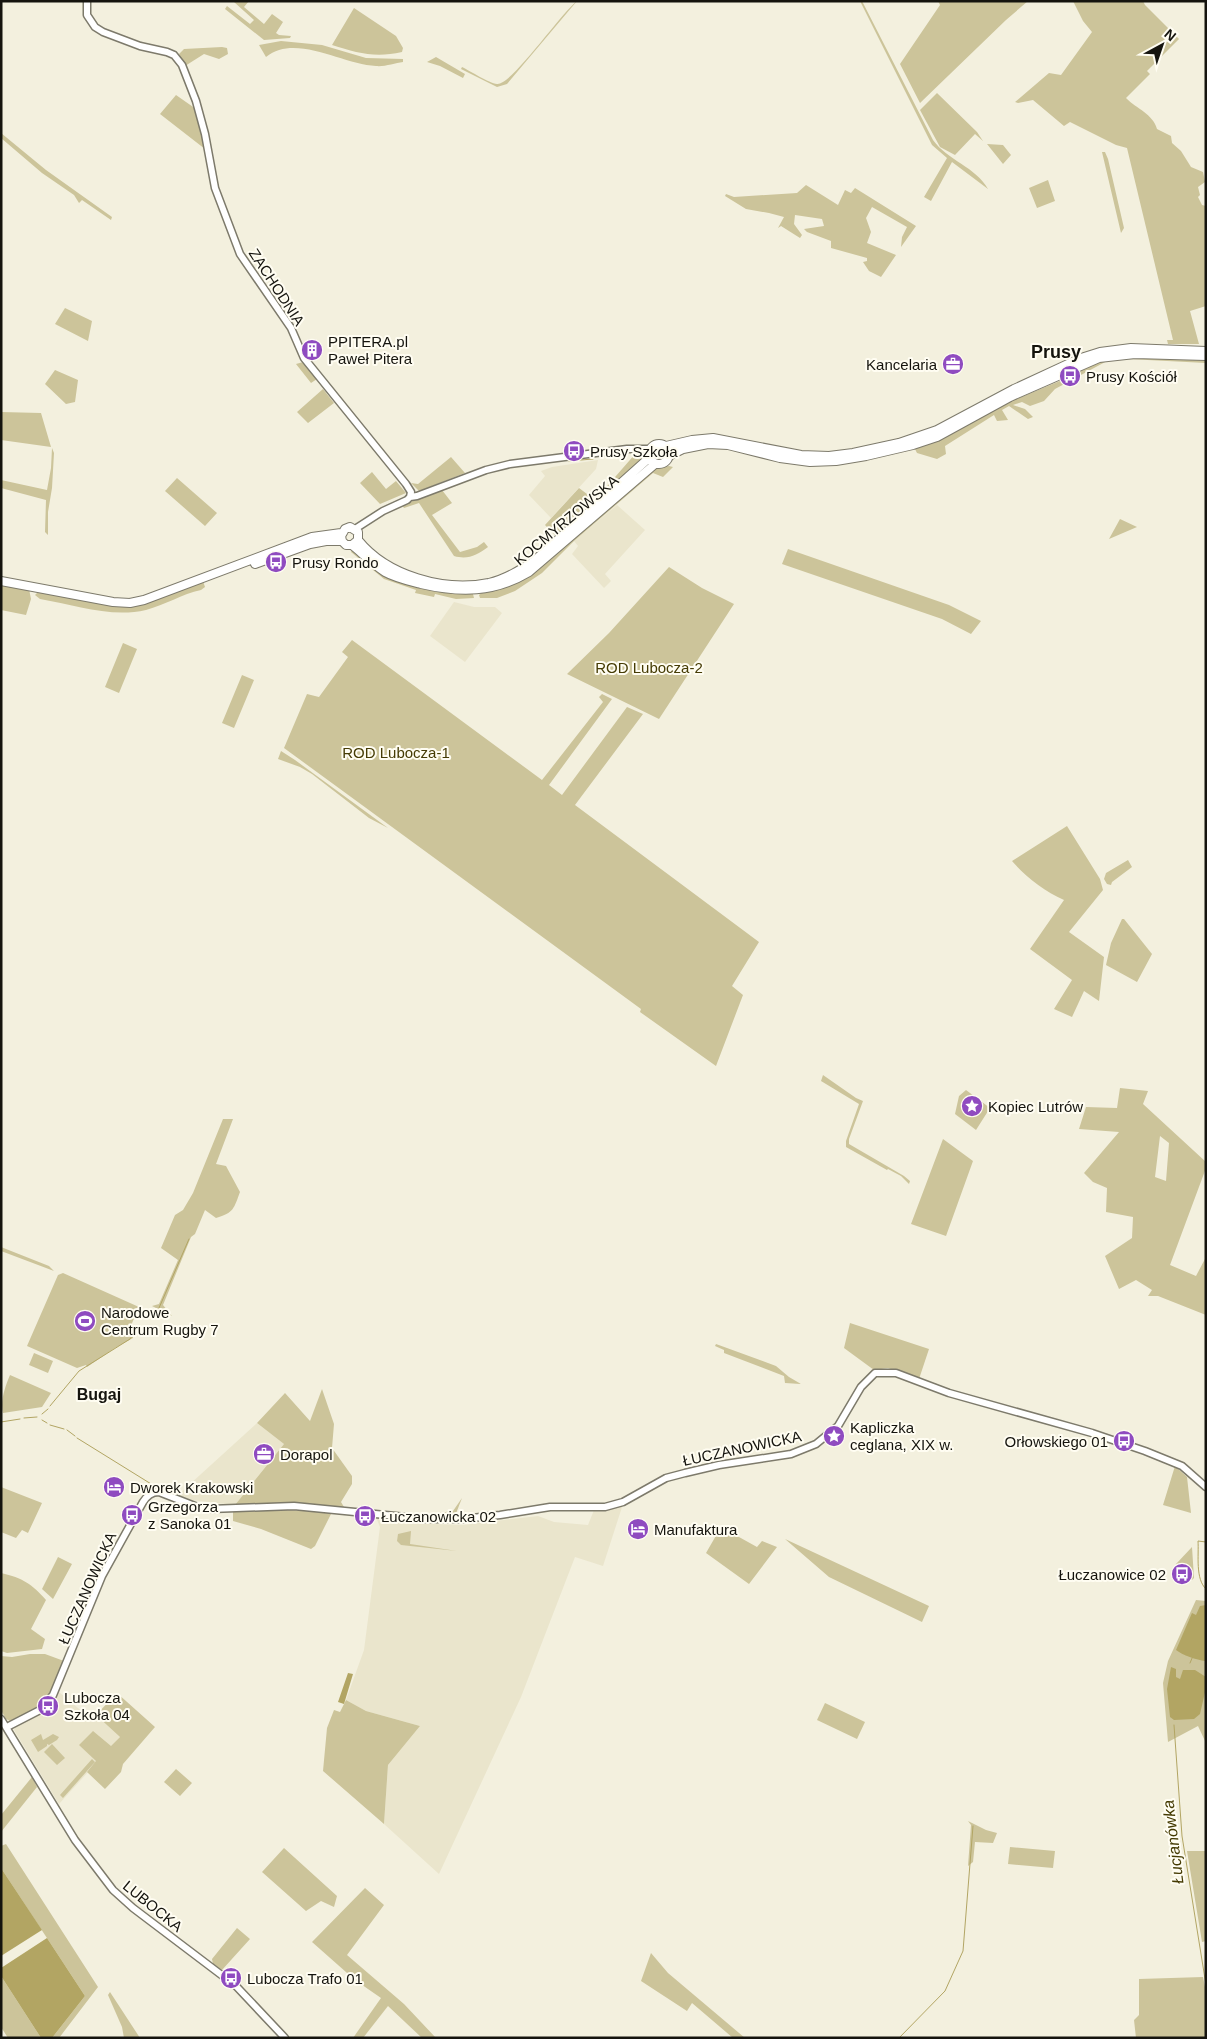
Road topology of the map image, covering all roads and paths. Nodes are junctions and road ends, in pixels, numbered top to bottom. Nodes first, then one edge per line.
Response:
1 (87, 1) edge
2 (1206, 351) edge
3 (1206, 356) edge
4 (666, 446) junction
5 (651, 456) junction
6 (669, 456) junction
7 (410, 497) junction
8 (341, 533) junction
9 (356, 537) junction
10 (342, 541) junction
11 (225, 570) junction
12 (1, 581) edge
13 (1206, 1486) edge
14 (1, 1719) edge
15 (7, 1727) junction
16 (284, 2038) edge

1 - 7 street, ZACHODNIA
2 - 4 main road
3 - 6 main road
4 - 5 main road
4 - 6 main road
5 - 6 main road, KOCMYRZOWSKA
5 - 7 street
5 - 9 main road, KOCMYRZOWSKA
7 - 9 street
8 - 9 main road
8 - 10 main road
8 - 11 main road
9 - 10 main road
10 - 11 main road
11 - 12 main road
13 - 15 street, ŁUCZANOWICKA
14 - 15 street, LUBOCKA
15 - 16 street, LUBOCKA

